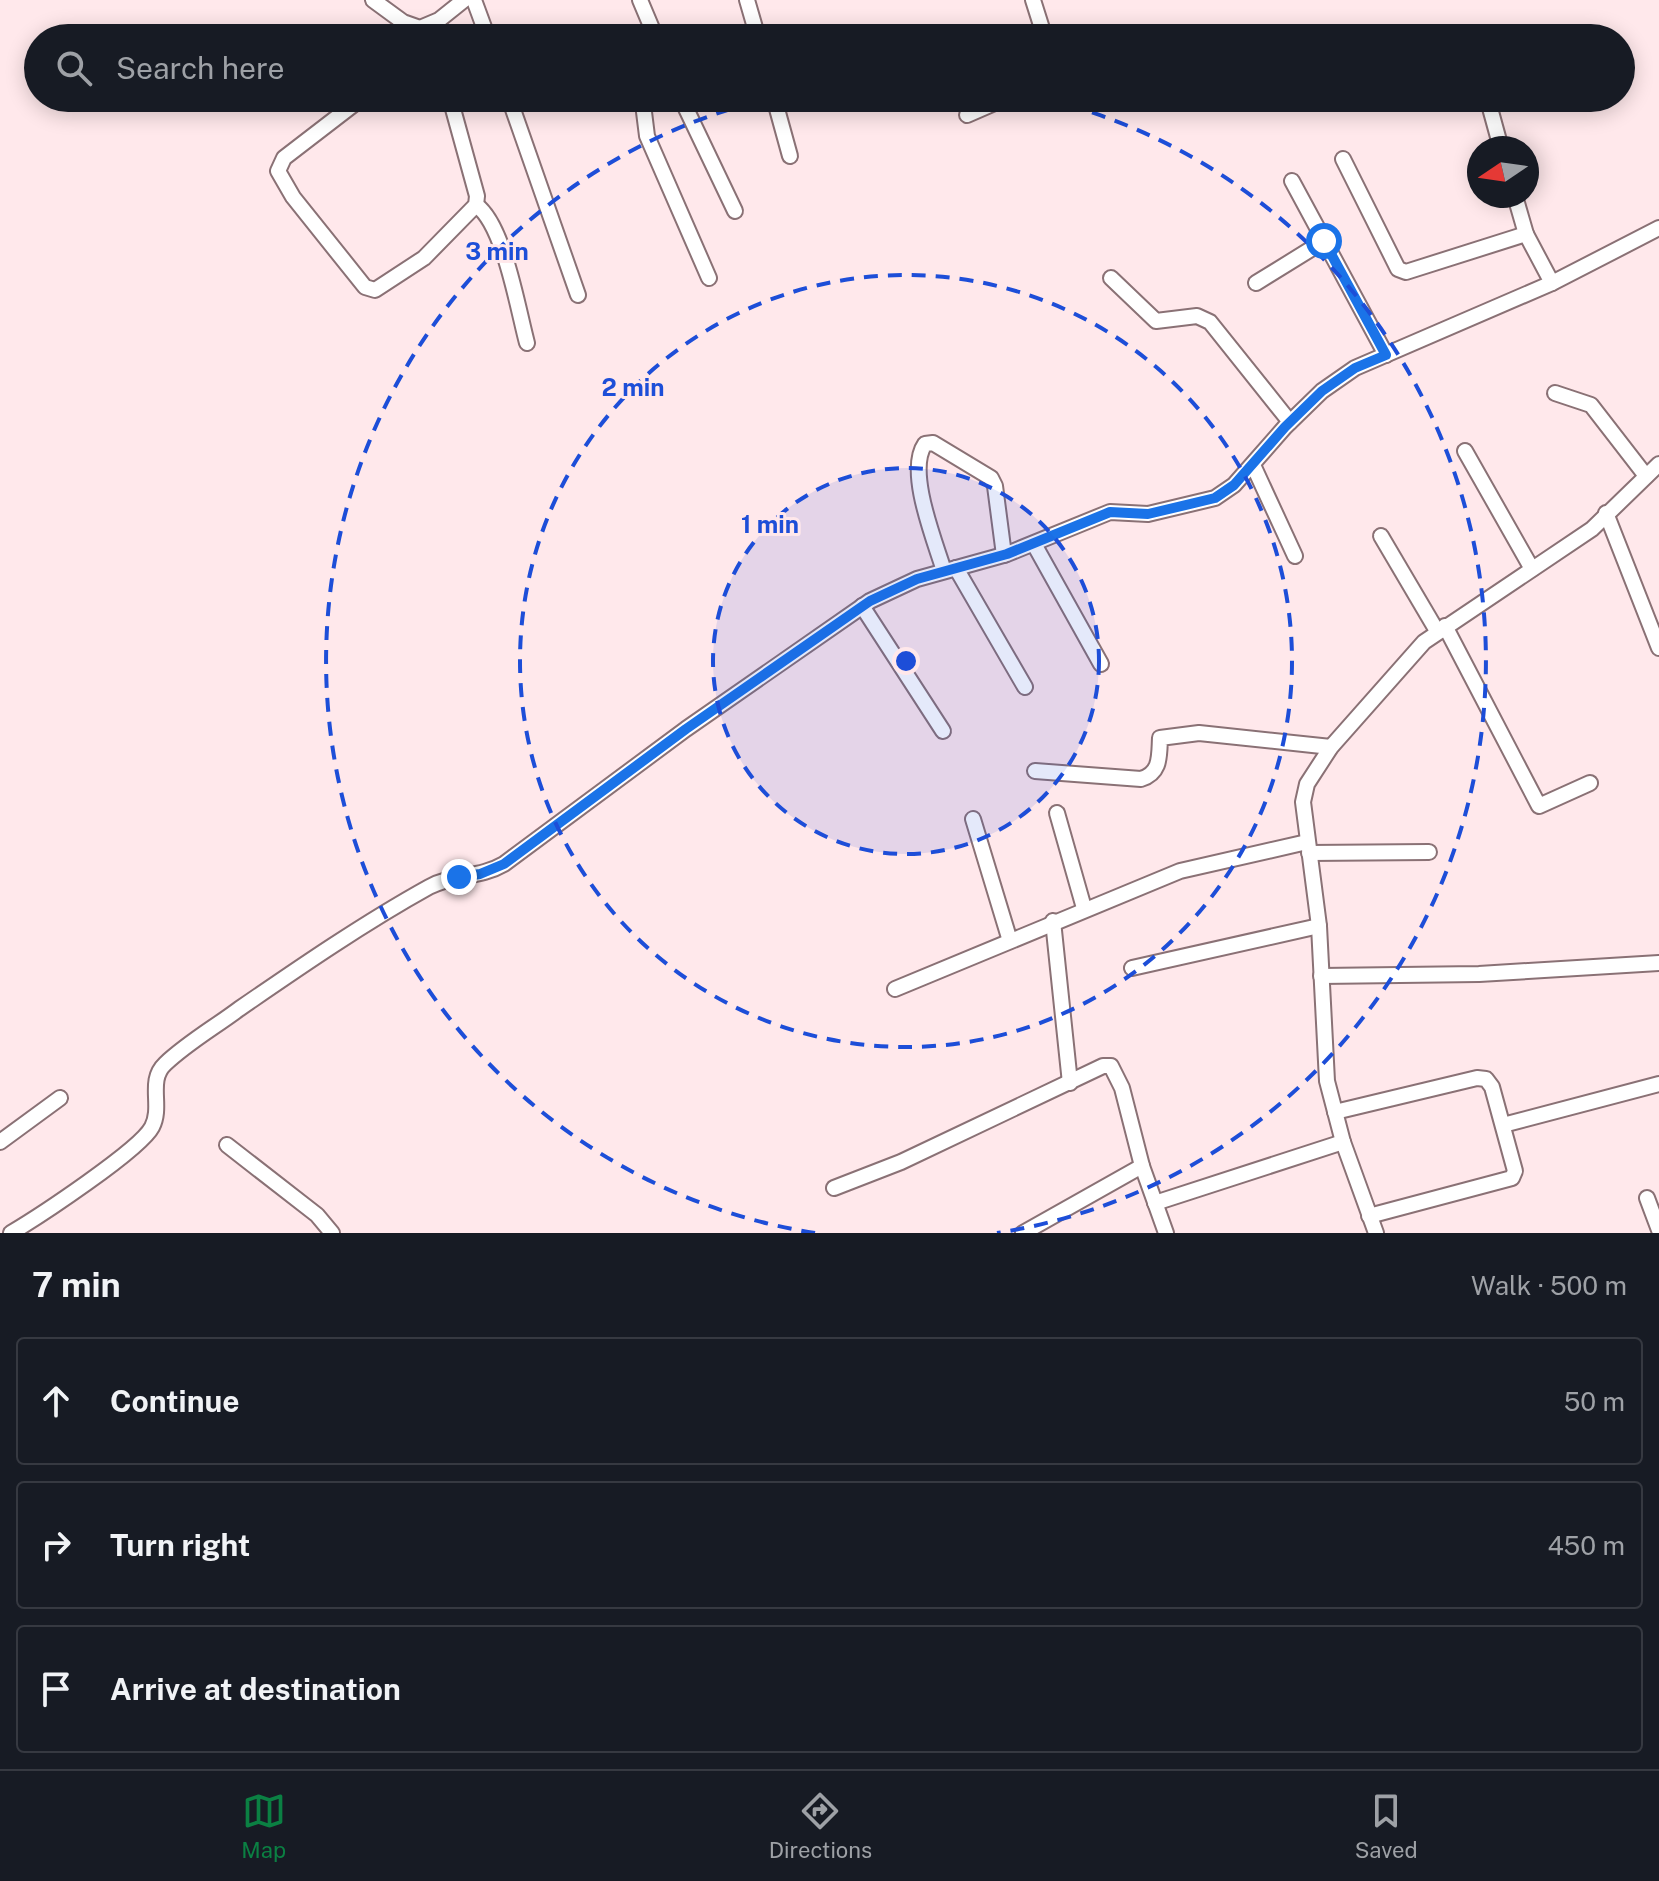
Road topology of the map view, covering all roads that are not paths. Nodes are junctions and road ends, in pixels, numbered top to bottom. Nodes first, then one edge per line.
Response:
1 (373, 0) edge
2 (464, 0) edge
3 (474, 0) edge
4 (640, 0) edge
5 (747, 0) edge
6 (1033, 0) edge
7 (408, 24) edge
8 (440, 24) edge
9 (483, 24) edge
10 (650, 24) edge
11 (754, 24) edge
12 (1041, 24) edge
13 (344, 112) edge
14 (454, 112) edge
15 (514, 112) edge
16 (642, 112) edge
17 (688, 112) edge
18 (778, 112) edge
19 (974, 112) edge
20 (1491, 112) edge
21 (967, 115) dead end
22 (1498, 136) edge
23 (790, 156) dead end
24 (1343, 159) dead end
25 (1292, 181) dead end
26 (476, 205) junction
27 (1518, 208) edge
28 (735, 211) dead end
29 (1659, 228) edge
30 (1526, 234) junction
31 (1324, 241) junction
32 (709, 278) dead end
33 (1111, 278) dead end
34 (1256, 283) dead end
35 (1552, 283) junction
36 (578, 295) dead end
37 (527, 343) dead end
38 (1386, 355) junction
39 (1555, 393) dead end
40 (1290, 422) junction
41 (1465, 451) dead end
42 (1659, 464) edge
43 (1253, 465) junction
44 (1646, 476) junction
45 (1606, 513) junction
46 (1381, 536) dead end
47 (1034, 544) junction
48 (1004, 555) junction
49 (1295, 556) dead end
50 (1532, 569) junction
51 (950, 570) junction
52 (862, 606) junction
53 (1441, 628) junction
54 (1659, 648) edge
55 (1101, 664) dead end
56 (1025, 687) dead end
57 (943, 731) dead end
58 (1331, 747) junction
59 (1035, 771) dead end
60 (1590, 783) dead end
61 (1057, 813) dead end
62 (973, 819) dead end
63 (1308, 848) junction
64 (1429, 852) dead end
65 (1084, 908) junction
66 (1053, 921) junction
67 (1319, 926) junction
68 (1010, 941) junction
69 (1659, 963) edge
70 (1132, 968) dead end
71 (1321, 976) junction
72 (895, 989) dead end
73 (1070, 1083) junction
74 (1659, 1084) edge
75 (60, 1098) dead end
76 (1335, 1112) junction
77 (1503, 1125) junction
78 (0, 1142) edge
79 (1343, 1142) junction
80 (227, 1145) dead end
81 (1142, 1166) junction
82 (834, 1188) dead end
83 (1647, 1198) dead end
84 (1155, 1203) junction
85 (1369, 1216) junction
86 (1659, 1230) edge
87 (11, 1233) edge
88 (332, 1233) edge
89 (1023, 1233) edge
90 (1166, 1233) edge
91 (1376, 1233) edge

1 - 7 street
2 - 8 street
3 - 9 street
4 - 10 street
5 - 11 street
6 - 12 street
13 - 26 street
14 - 26 street
15 - 36 street
16 - 32 street
17 - 28 street
18 - 23 street
19 - 21 street
20 - 22 street
24 - 30 street
25 - 31 street
26 - 37 street
27 - 30 street
29 - 35 street
30 - 35 street
31 - 34 street
31 - 38 street
33 - 40 street
35 - 38 street
38 - 40 street
39 - 44 street
40 - 43 street
41 - 50 street
42 - 44 street
43 - 47 street
43 - 49 street
44 - 45 street
45 - 50 street
45 - 54 street
46 - 53 street
47 - 48 street
47 - 55 street
48 - 51 street
48 - 51 street
50 - 53 street
51 - 52 street
51 - 56 street
52 - 57 street
52 - 87 street
53 - 58 street
53 - 60 street
58 - 59 street
58 - 63 street
61 - 65 street
62 - 68 street
63 - 64 street
63 - 65 street
63 - 67 street
65 - 66 street
66 - 68 street
66 - 73 street
67 - 70 street
67 - 71 street
68 - 72 street
69 - 71 street
71 - 76 street
73 - 81 street
73 - 82 street
74 - 77 street
75 - 78 street
76 - 77 street
76 - 79 street
77 - 85 street
79 - 84 street
79 - 85 street
80 - 88 street
81 - 84 street
81 - 89 street
83 - 86 street
84 - 90 street
85 - 91 street

